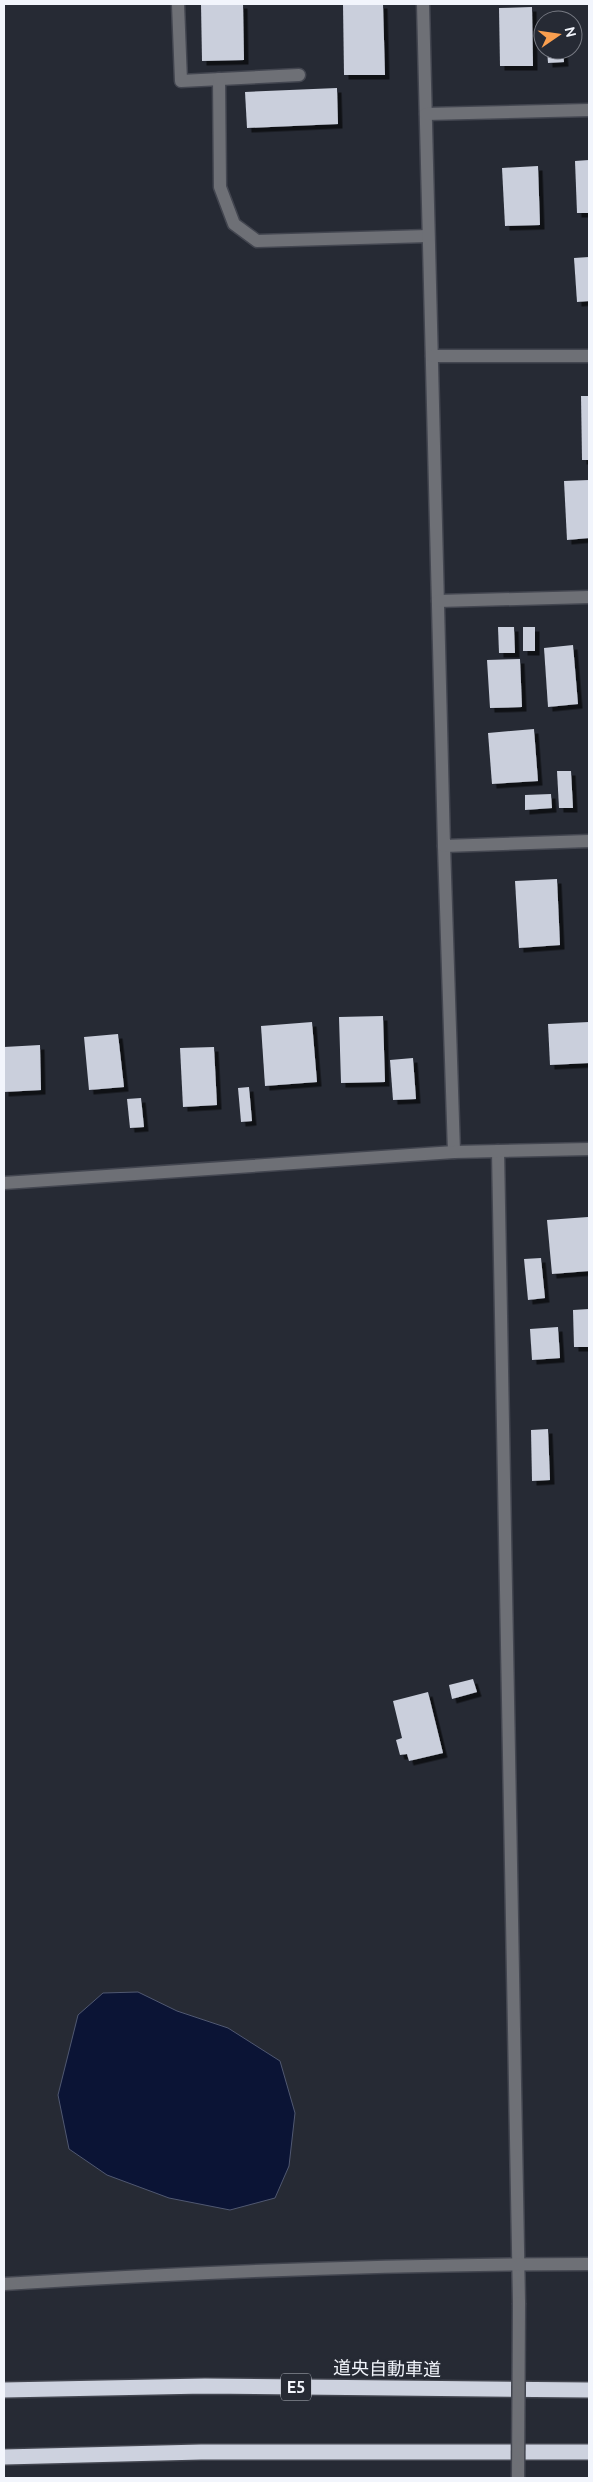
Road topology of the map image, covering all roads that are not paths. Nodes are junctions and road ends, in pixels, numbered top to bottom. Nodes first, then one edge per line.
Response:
1 (178, 4) edge
2 (423, 4) edge
3 (299, 75) dead end
4 (219, 79) junction
5 (589, 110) edge
6 (426, 114) junction
7 (428, 236) junction
8 (432, 356) junction
9 (589, 356) edge
10 (589, 597) edge
11 (438, 601) junction
12 (589, 842) edge
13 (444, 846) junction
14 (589, 1149) edge
15 (498, 1151) junction
16 (454, 1152) junction
17 (4, 1183) edge
18 (519, 2264) junction
19 (589, 2264) edge
20 (4, 2284) edge
21 (4, 2390) edge
22 (589, 2390) edge
23 (589, 2452) edge
24 (4, 2457) edge
25 (518, 2478) edge

1 - 4 street
2 - 6 street
3 - 4 street
4 - 7 street
5 - 6 street
6 - 7 street
7 - 8 street
8 - 9 street
8 - 11 street
10 - 11 street
11 - 13 street
12 - 13 street
13 - 16 street
14 - 15 street
15 - 16 street
15 - 18 street
16 - 17 street
18 - 19 street
18 - 20 street
18 - 25 street, bridge
21 - 22 highway, 道央自動車道 / E5
23 - 24 highway

